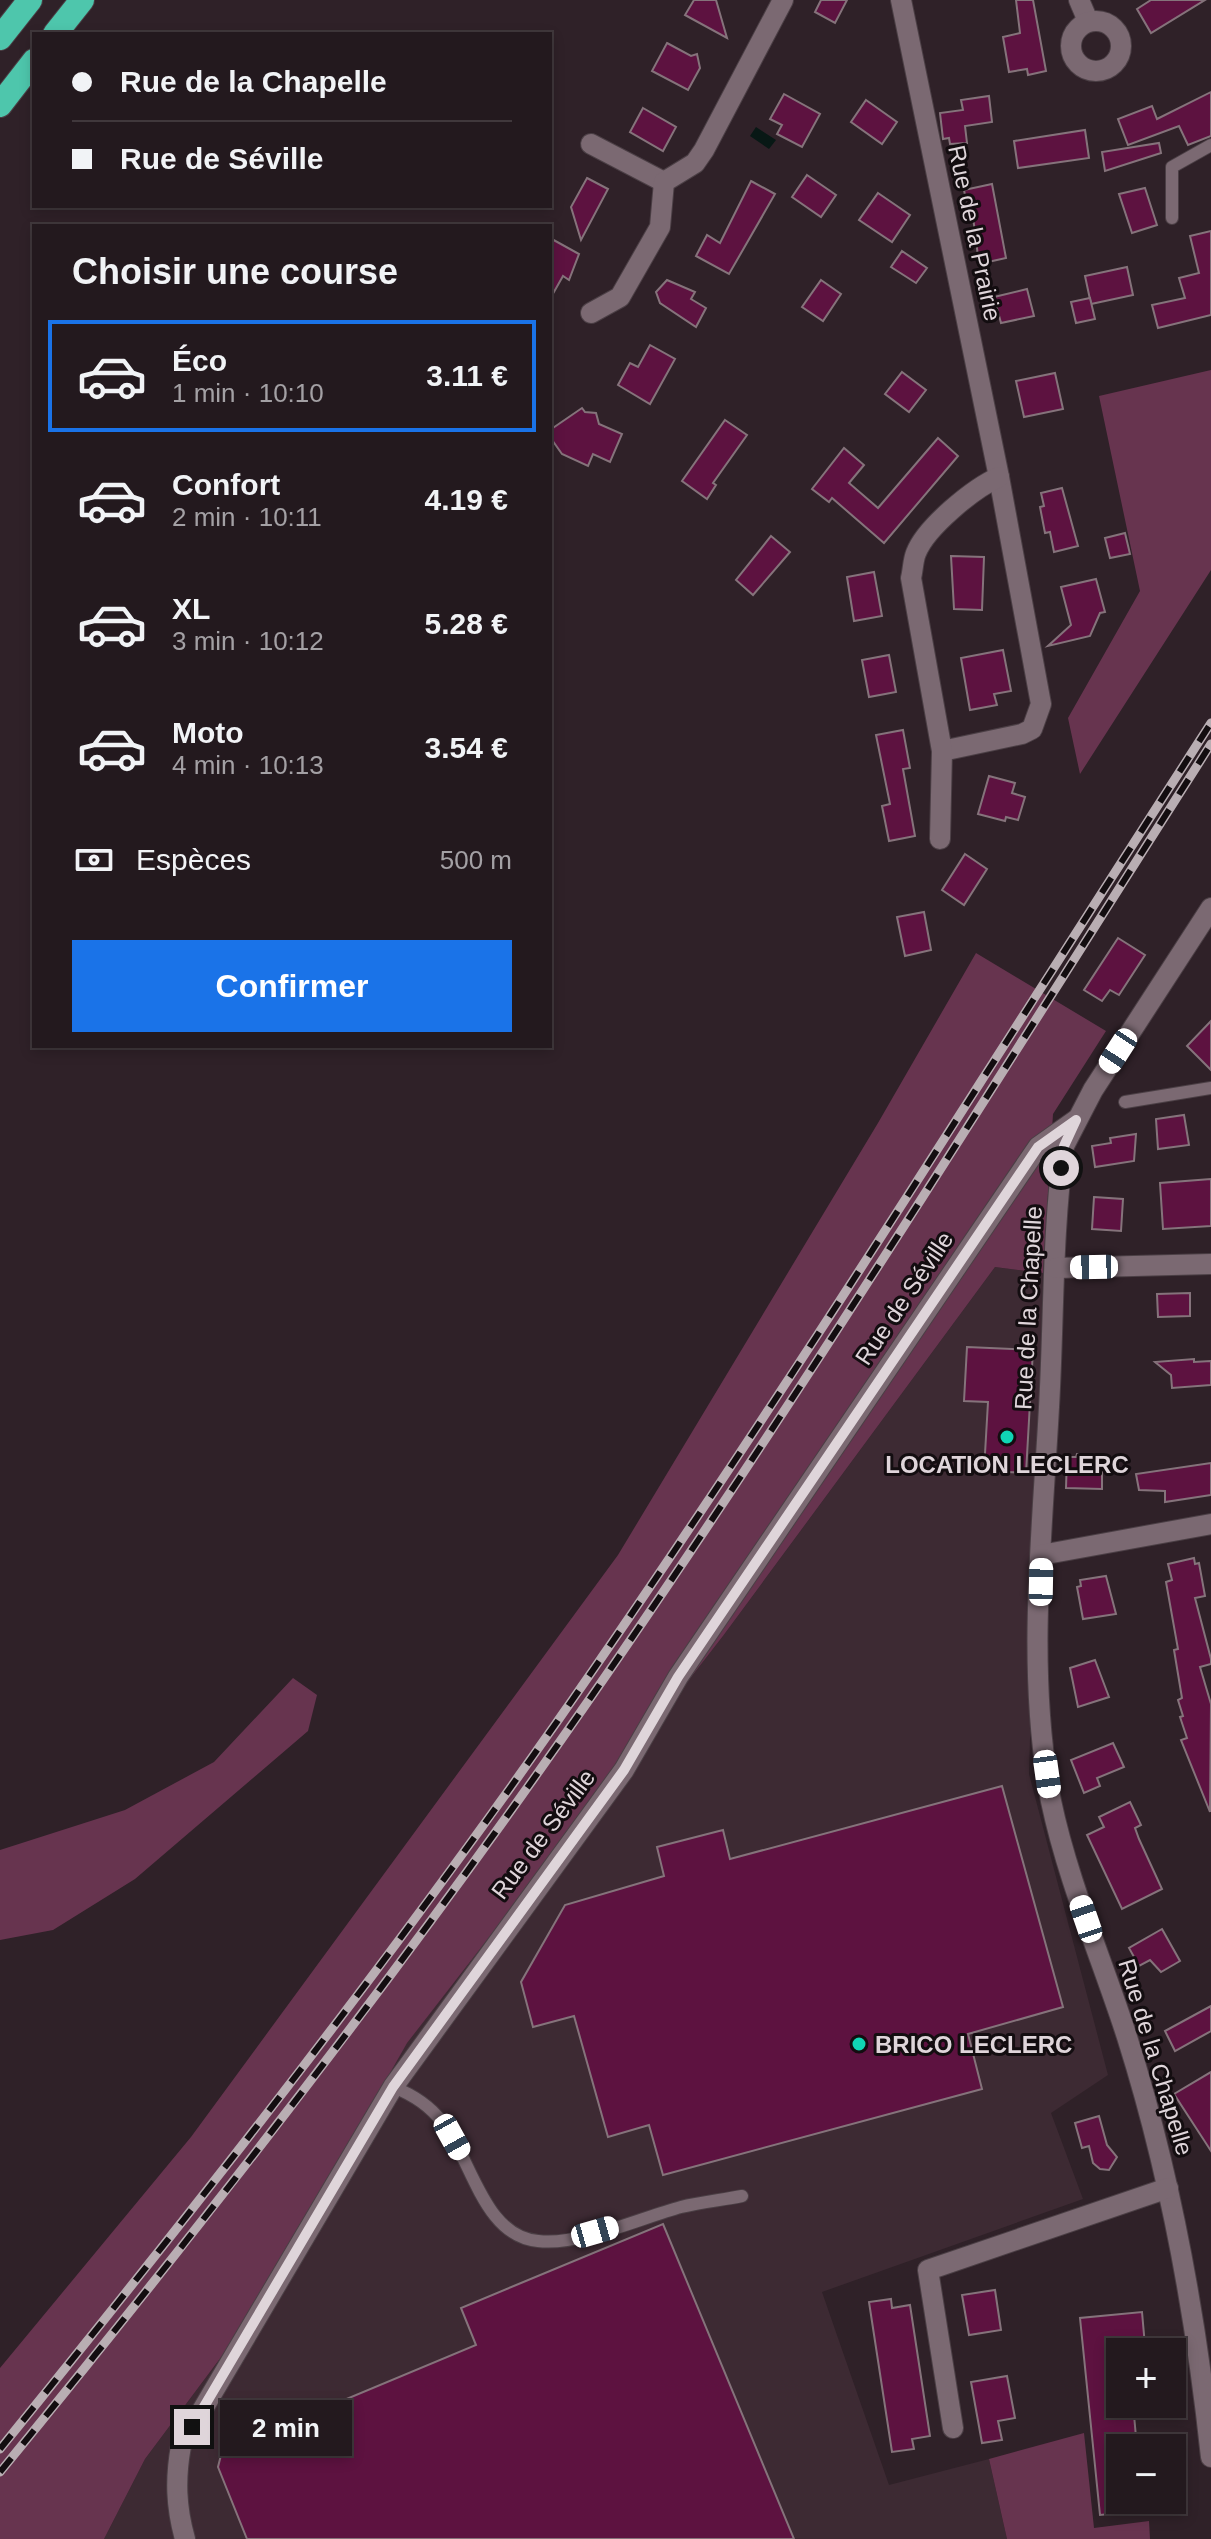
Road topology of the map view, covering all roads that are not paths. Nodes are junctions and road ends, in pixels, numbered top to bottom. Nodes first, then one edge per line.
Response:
1 (30, 0) edge
2 (82, 0) edge
3 (783, 0) edge
4 (901, 0) edge
5 (57, 32) edge
6 (0, 38) edge
7 (32, 64) edge
8 (0, 105) edge
9 (591, 144) dead end
10 (1211, 145) edge
11 (664, 182) junction
12 (1172, 218) dead end
13 (591, 313) dead end
14 (999, 477) junction
15 (942, 751) junction
16 (940, 839) dead end
17 (1211, 908) edge
18 (1211, 1088) edge
19 (1125, 1102) dead end
20 (1072, 1127) junction
21 (1211, 1264) edge
22 (1056, 1268) junction
23 (1211, 1524) edge
24 (1041, 1555) junction
25 (393, 2087) junction
26 (1168, 2188) junction
27 (742, 2196) dead end
28 (1208, 2392) edge
29 (953, 2428) dead end
30 (1211, 2457) edge
31 (185, 2539) edge

1 - 6 highway
2 - 5 highway
3 - 11 street
4 - 14 street, Rue de la Prairie
7 - 8 highway
9 - 11 street
10 - 12 lane
11 - 13 street
14 - 15 street
14 - 15 street, Rue de la Prairie
15 - 16 street
17 - 20 street, Rue de Séville
18 - 19 lane
20 - 22 street, Rue de la Chapelle
20 - 25 street, Rue de Séville
21 - 22 street
22 - 24 street, Rue de la Chapelle
23 - 24 street
24 - 26 street, Rue de la Chapelle
25 - 27 lane
25 - 31 street, Rue de Séville
26 - 28 street, Rue de la Chapelle
26 - 29 street, Rue de la Chapelle
28 - 30 street, Rue de la Chapelle

